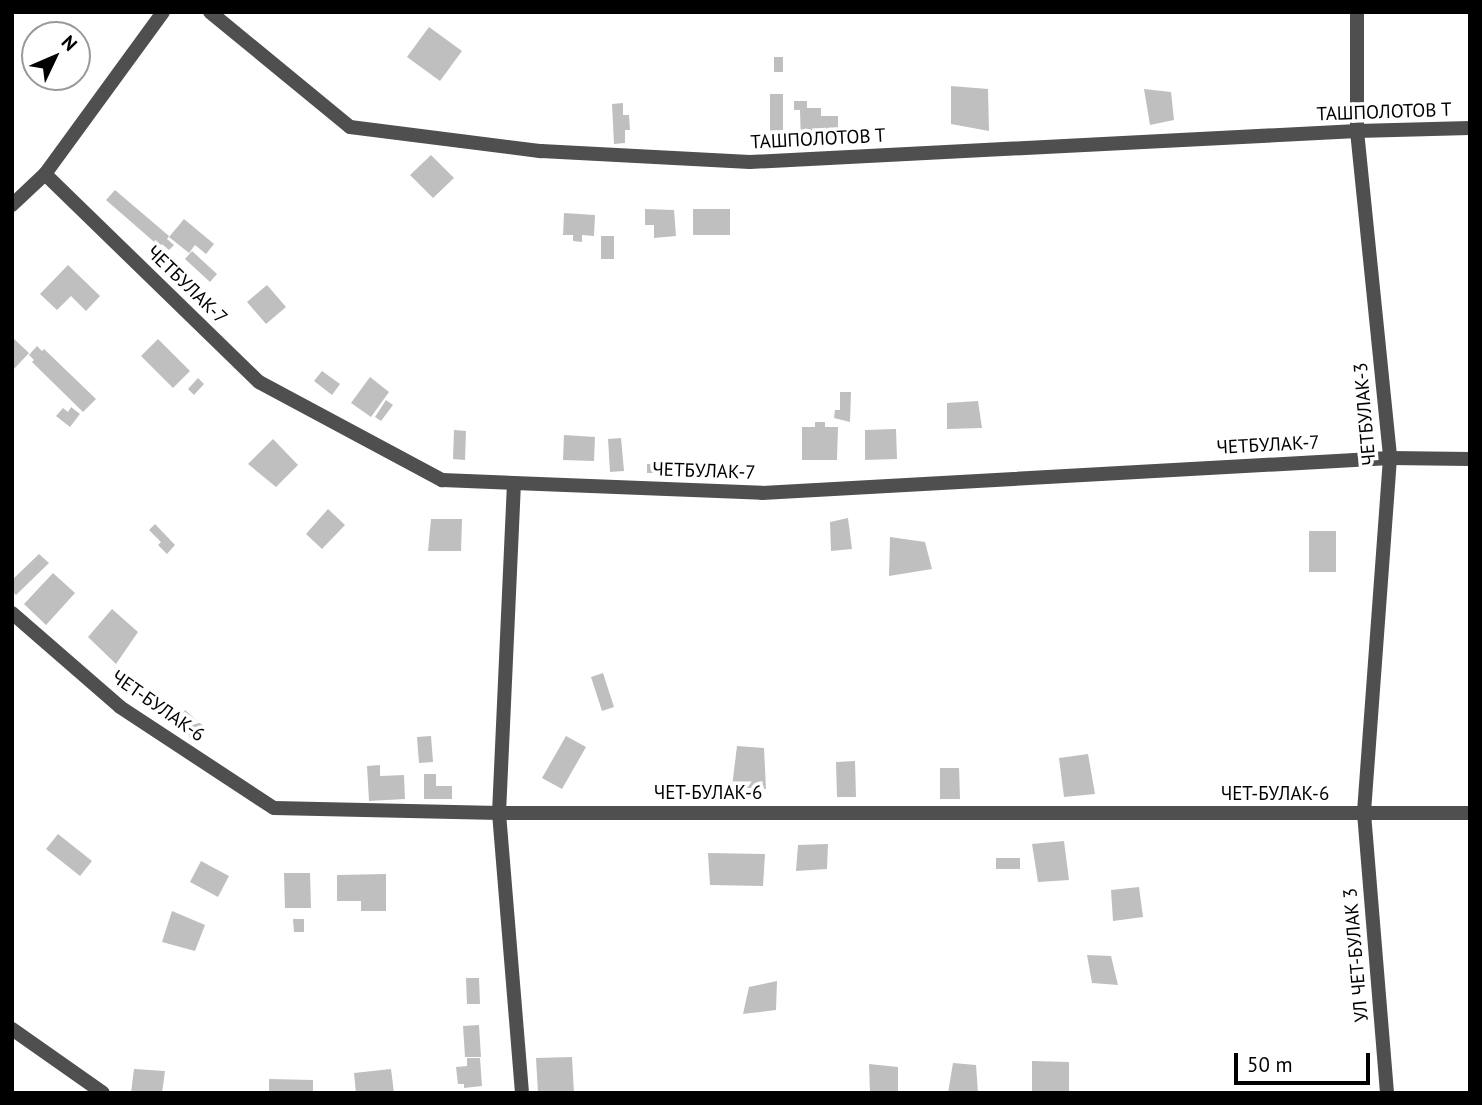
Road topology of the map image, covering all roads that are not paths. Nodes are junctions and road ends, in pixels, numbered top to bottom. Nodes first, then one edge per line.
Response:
1 (163, 12) edge
2 (210, 12) edge
3 (1357, 12) edge
4 (1470, 128) edge
5 (1357, 131) junction
6 (45, 174) junction
7 (12, 205) edge
8 (1390, 458) junction
9 (1470, 459) edge
10 (514, 483) junction
11 (12, 614) edge
12 (499, 813) junction
13 (1364, 813) junction
14 (1470, 813) edge
15 (12, 1029) edge
16 (103, 1093) edge
17 (522, 1093) edge
18 (1387, 1093) edge

1 - 6 street
2 - 5 street, ТАШПОЛОТОВ Т
3 - 5 street, ЧЕТБУЛАК-3
4 - 5 street, ТАШПОЛОТОВ Т
5 - 8 street, ЧЕТБУЛАК-3
6 - 7 street
6 - 10 street, ЧЕТБУЛАК-7
8 - 9 street, ЧЕТБУЛАК-7
8 - 10 street, ЧЕТБУЛАК-7
8 - 13 street, ЧЕТБУЛАК-3
10 - 12 street
11 - 12 street, ЧЕТ-БУЛАК-6
12 - 13 street, ЧЕТ-БУЛАК-6
12 - 17 street
13 - 14 street, ЧЕТ-БУЛАК-6
13 - 18 street, УЛ ЧЕТ-БУЛАК 3
15 - 16 street

